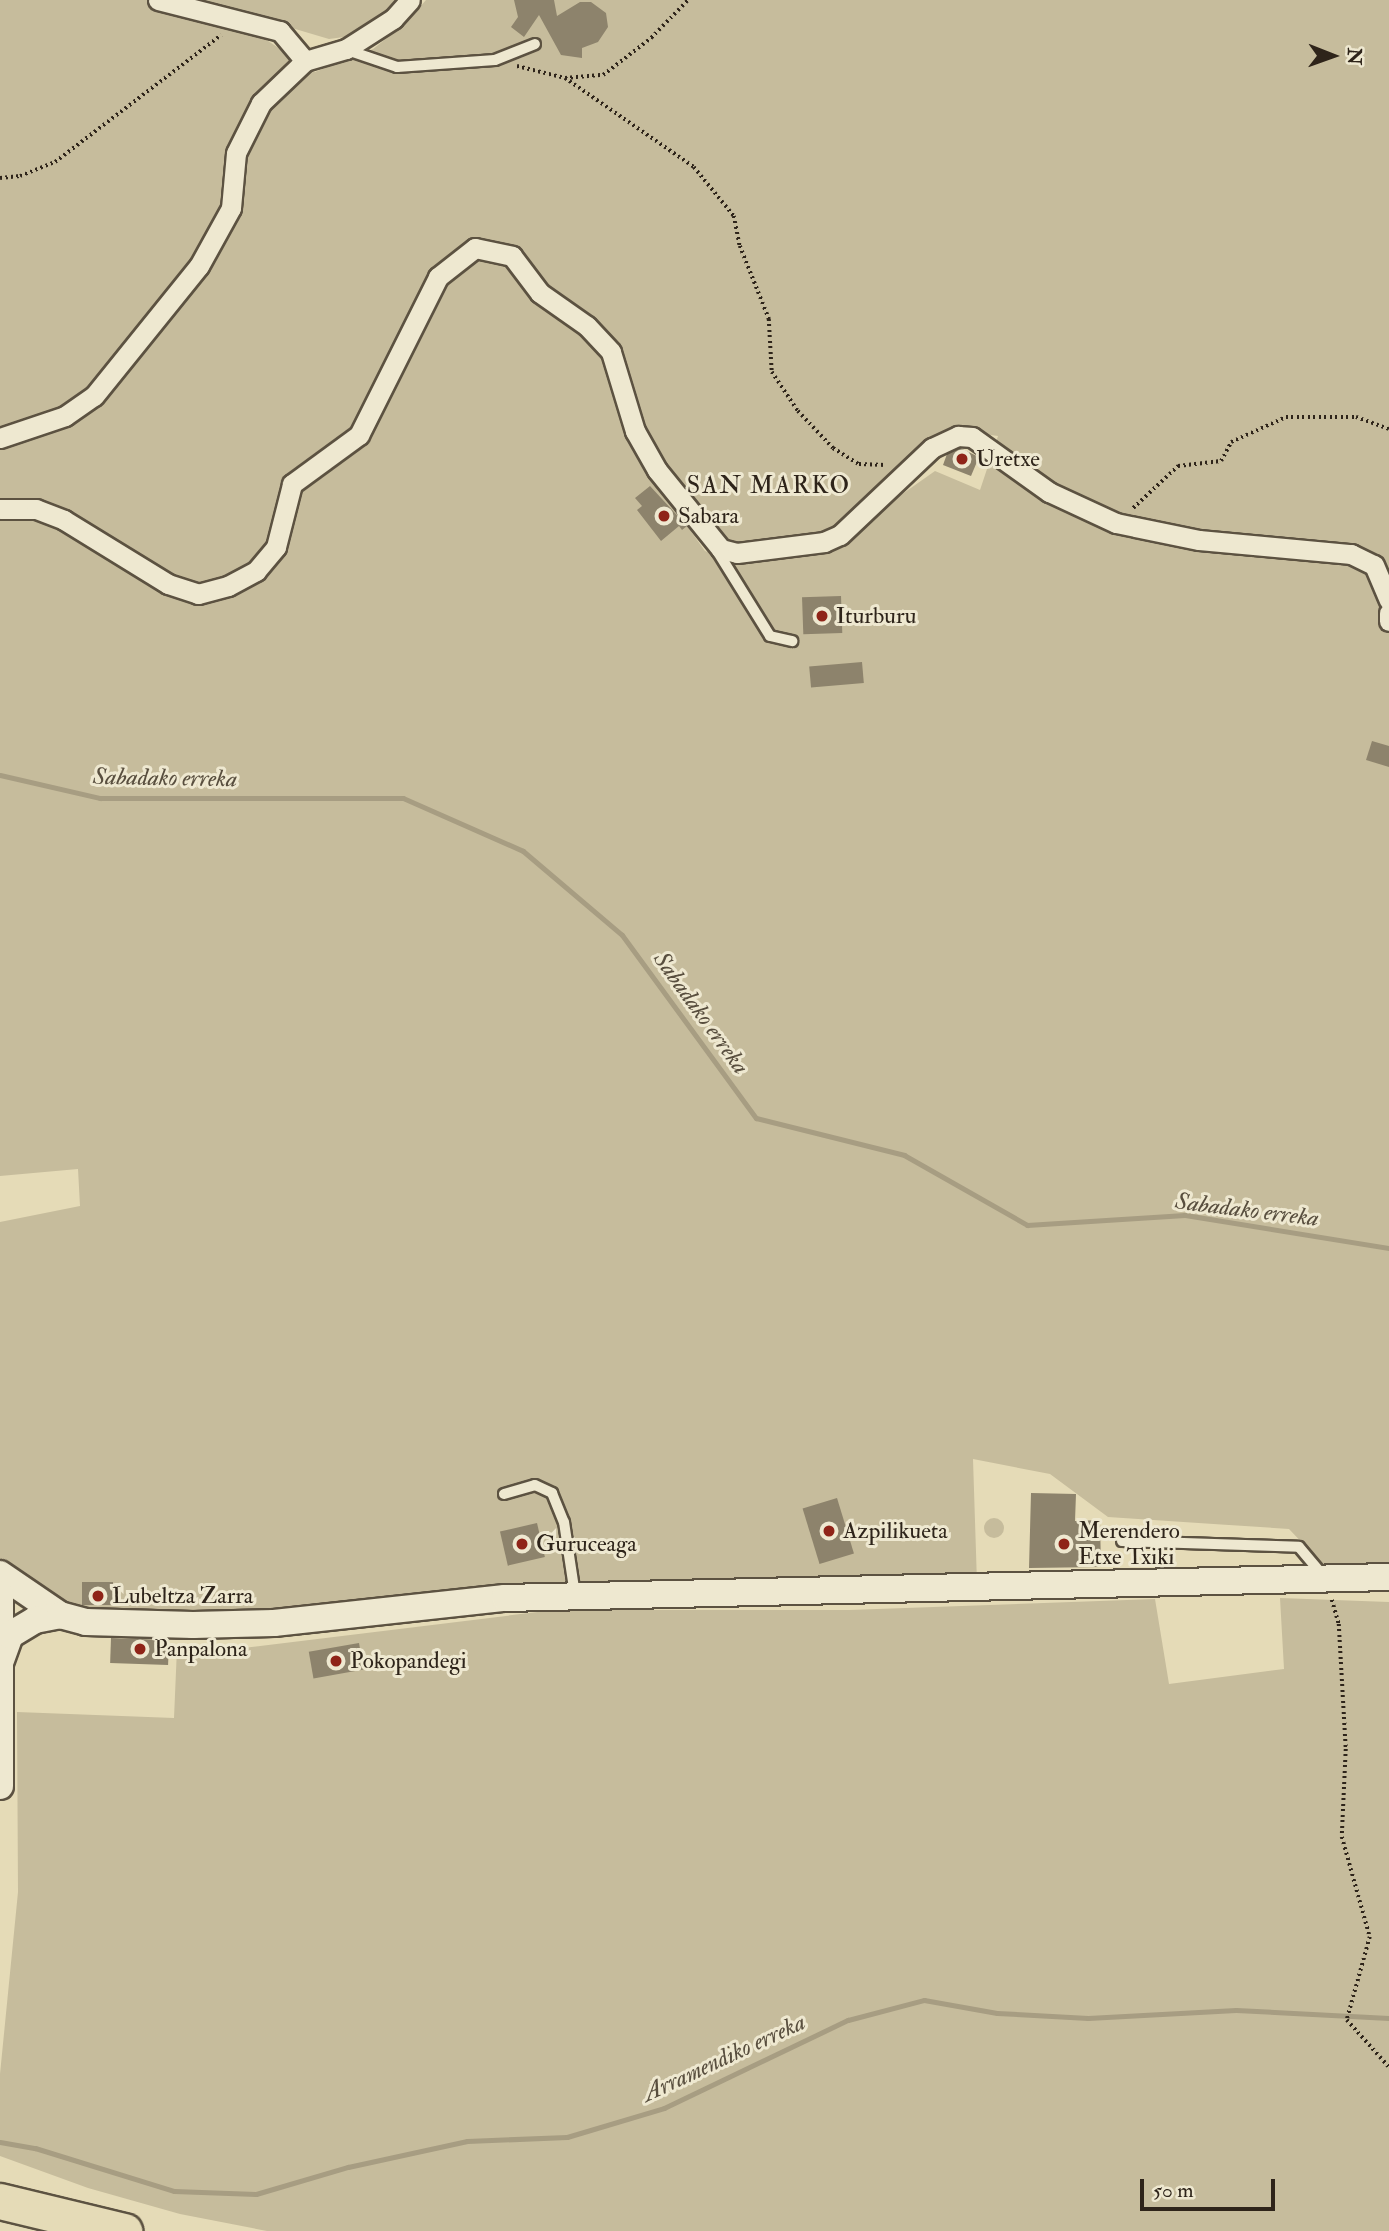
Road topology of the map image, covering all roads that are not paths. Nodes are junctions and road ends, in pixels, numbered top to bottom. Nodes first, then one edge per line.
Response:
1 (158, 0) edge
2 (410, 0) edge
3 (535, 44) dead end
4 (346, 49) junction
5 (305, 61) junction
6 (0, 438) edge
7 (0, 509) edge
8 (711, 541) junction
9 (1389, 600) edge
10 (1389, 613) edge
11 (1389, 621) edge
12 (792, 641) dead end
13 (504, 1494) dead end
14 (1122, 1541) dead end
15 (1324, 1577) junction
16 (1389, 1577) edge
17 (3, 1583) edge
18 (575, 1596) junction
19 (60, 1615) junction
20 (10, 1635) junction
21 (1, 1660) edge
22 (0, 1786) edge
23 (0, 2200) edge
24 (124, 2231) edge

1 - 5 street
2 - 4 street
3 - 4 lane
4 - 5 street
5 - 6 street
7 - 8 street
8 - 9 street
8 - 12 lane
10 - 11 street
13 - 18 lane
14 - 15 lane
15 - 16 street
15 - 18 street
17 - 19 street
17 - 20 street
17 - 21 street
18 - 19 street
19 - 20 street
20 - 21 street
21 - 22 street
23 - 24 highway

